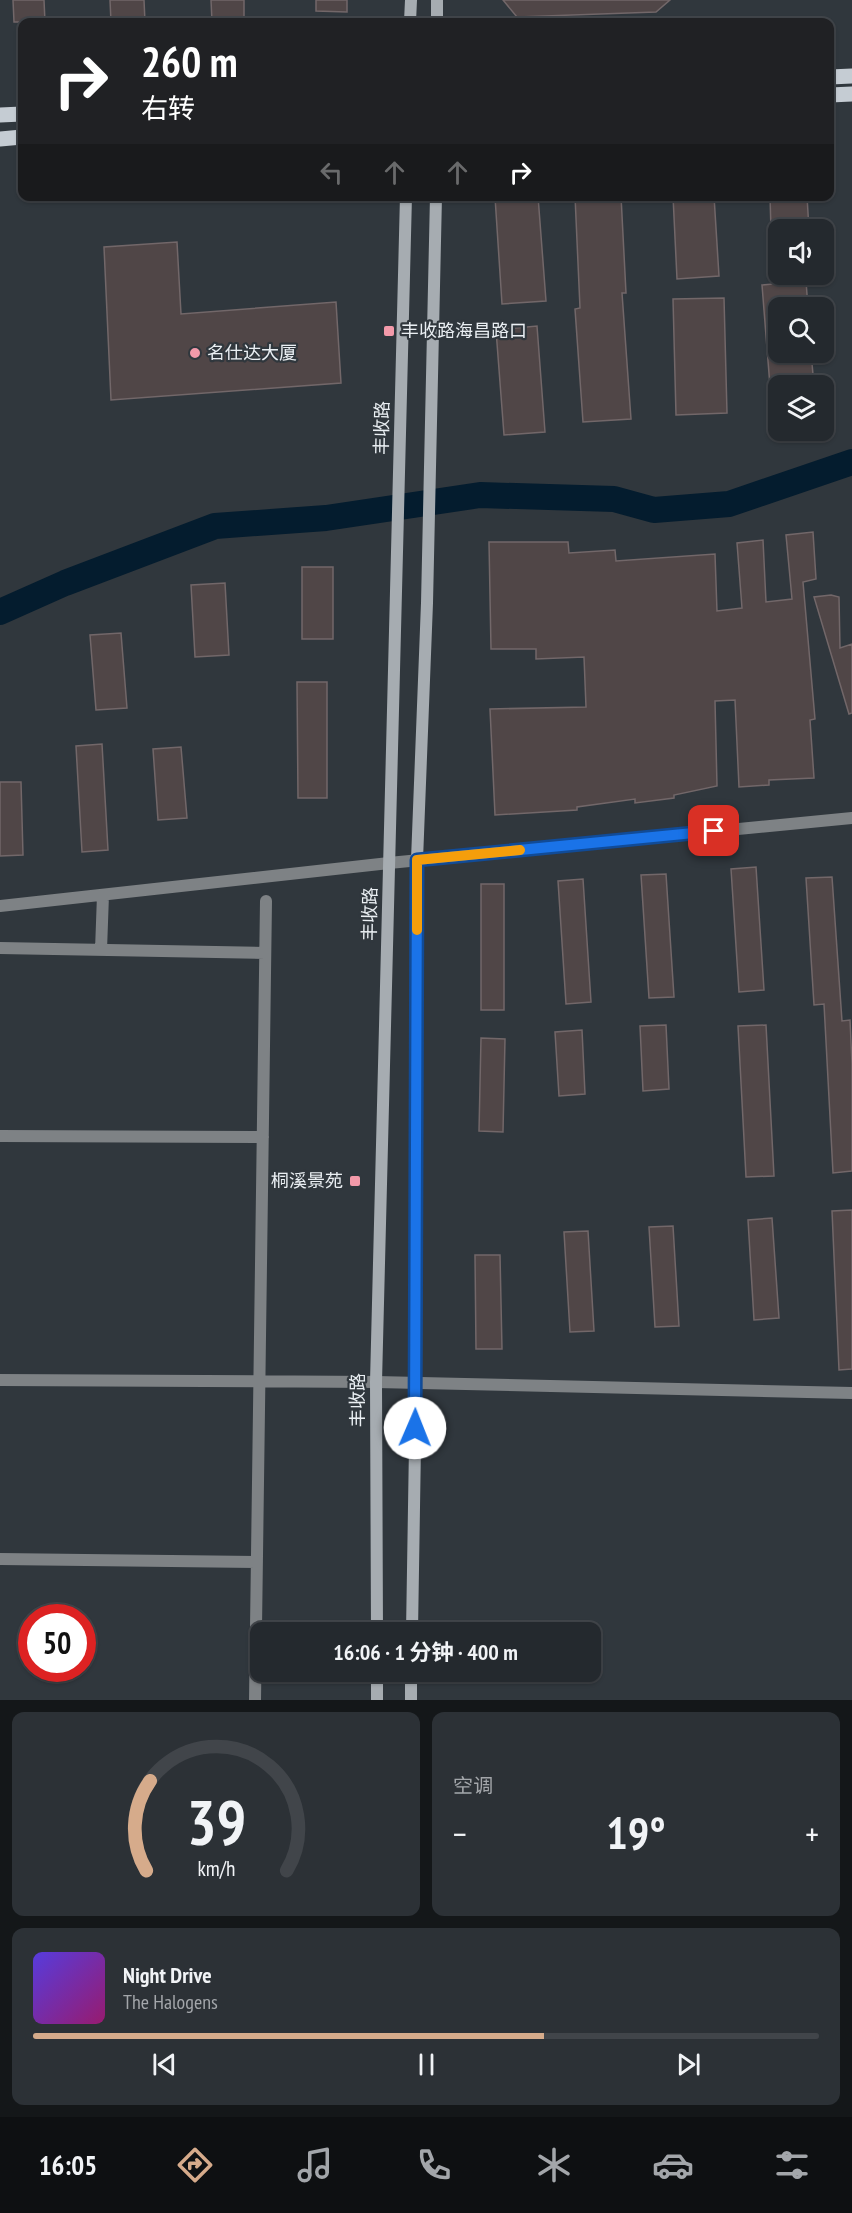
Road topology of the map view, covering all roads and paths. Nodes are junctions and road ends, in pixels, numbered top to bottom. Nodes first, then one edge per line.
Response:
1 (411, 0) edge
2 (437, 0) edge
3 (410, 18) edge
4 (437, 18) edge
5 (852, 76) edge
6 (834, 77) edge
7 (852, 94) edge
8 (834, 95) edge
9 (18, 114) edge
10 (0, 115) edge
11 (18, 137) edge
12 (0, 139) edge
13 (406, 201) edge
14 (435, 201) edge
15 (852, 818) edge
16 (417, 860) junction
17 (389, 863) junction
18 (103, 895) junction
19 (266, 902) dead end
20 (0, 906) edge
21 (0, 948) edge
22 (101, 950) junction
23 (265, 953) junction
24 (0, 1136) edge
25 (263, 1137) junction
26 (0, 1380) edge
27 (259, 1381) junction
28 (376, 1382) junction
29 (416, 1383) junction
30 (852, 1393) edge
31 (0, 1559) edge
32 (257, 1562) junction
33 (377, 1622) edge
34 (412, 1622) edge
35 (377, 1682) edge
36 (411, 1682) edge
37 (255, 1700) edge
38 (377, 1700) edge
39 (411, 1700) edge

1 - 3 main road
2 - 4 main road
5 - 6 main road
7 - 8 main road
9 - 10 main road
11 - 12 main road
13 - 17 main road, 丰收路
14 - 16 main road
15 - 16 street
16 - 17 street
16 - 29 main road
17 - 18 street
17 - 28 main road, 丰收路
18 - 20 street
18 - 22 street
19 - 23 street
21 - 22 street
22 - 23 street
23 - 25 street
24 - 25 street
25 - 27 street
26 - 27 street
27 - 28 street
27 - 32 street
28 - 29 street
28 - 33 main road, 丰收路
29 - 30 street
29 - 34 main road
31 - 32 street
32 - 37 street
35 - 38 main road
36 - 39 main road

